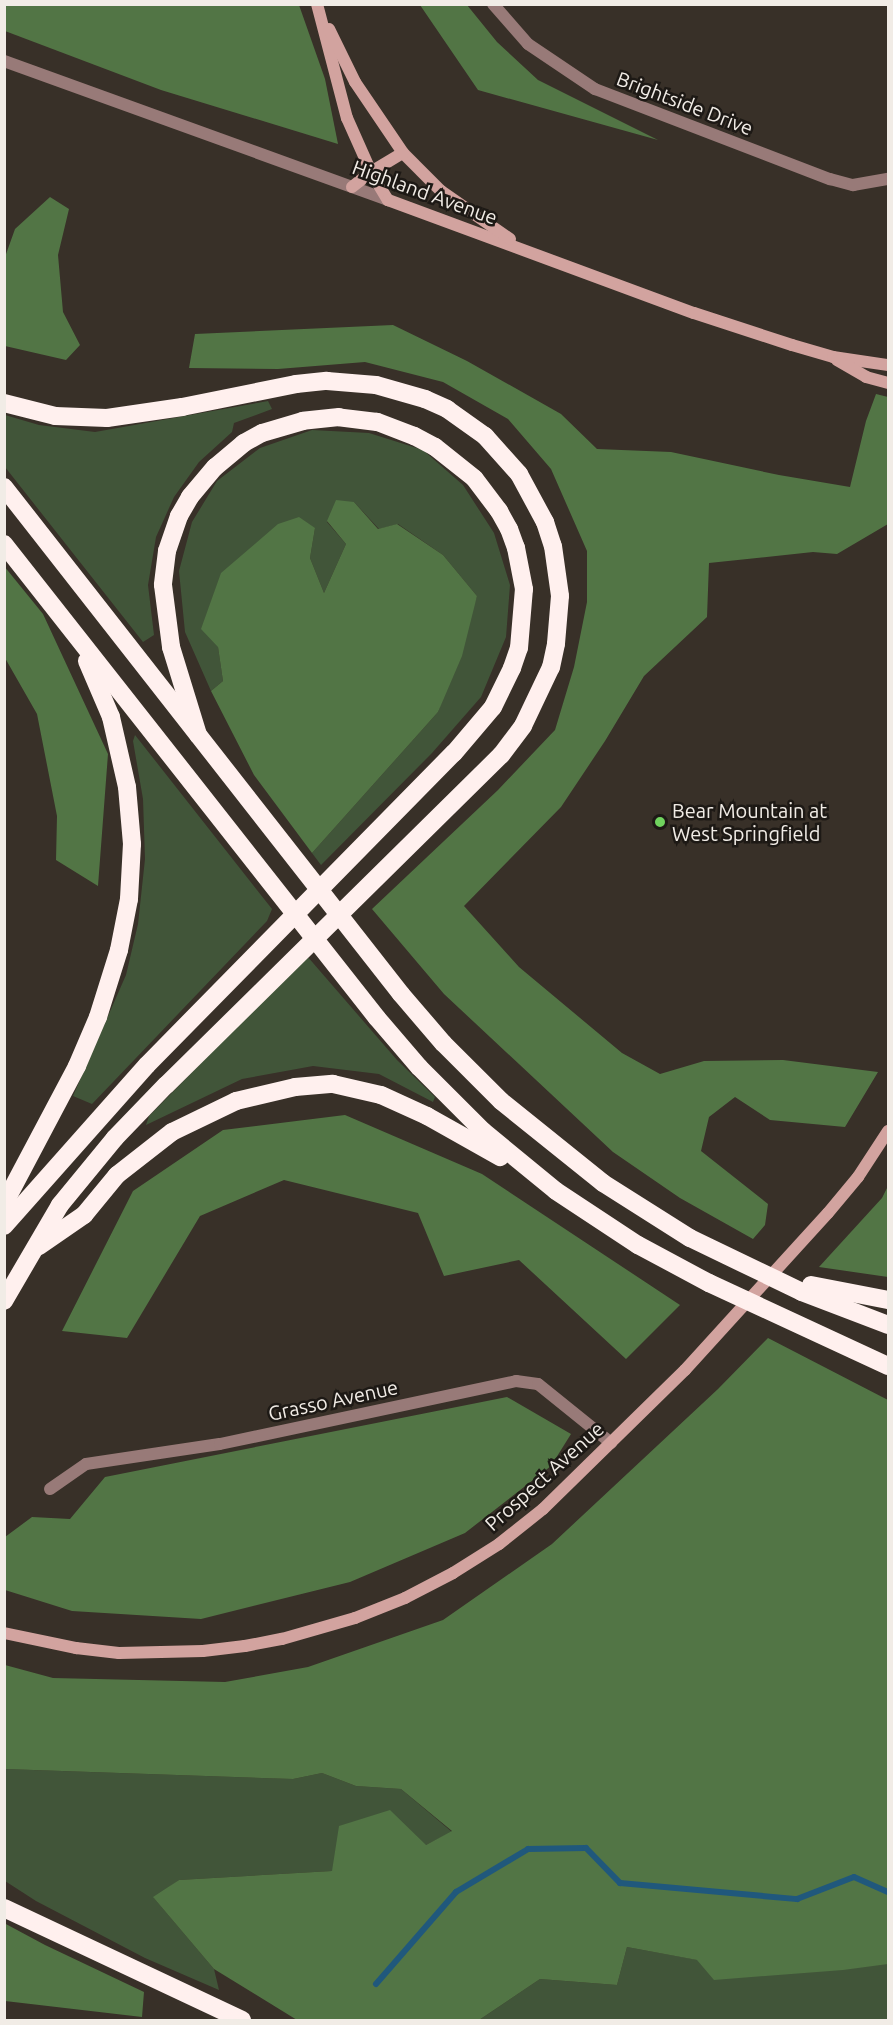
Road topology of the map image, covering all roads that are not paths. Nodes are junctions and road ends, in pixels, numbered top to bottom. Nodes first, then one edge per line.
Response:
1 (317, 4) edge
2 (493, 4) edge
3 (4, 61) edge
4 (403, 153) junction
5 (371, 172) junction
6 (888, 178) edge
7 (352, 187) junction
8 (388, 200) junction
9 (523, 248) junction
10 (833, 357) junction
11 (888, 365) edge
12 (888, 382) edge
13 (4, 403) edge
14 (4, 487) edge
15 (4, 544) edge
16 (75, 635) junction
17 (198, 735) junction
18 (888, 1131) edge
19 (548, 1185) junction
20 (4, 1204) edge
21 (4, 1226) edge
22 (33, 1251) junction
23 (805, 1288) junction
24 (888, 1300) edge
25 (4, 1301) edge
26 (888, 1325) edge
27 (832, 1339) junction
28 (888, 1357) edge
29 (888, 1366) edge
30 (611, 1443) junction
31 (50, 1489) dead end
32 (4, 1633) edge
33 (4, 1908) edge
34 (242, 2020) edge

1 - 4 main road
1 - 5 main road
2 - 6 street, Brightside Drive
3 - 7 street, Highland Avenue
4 - 5 main road
4 - 9 main road
5 - 7 main road
5 - 8 main road
7 - 8 street, Highland Avenue
8 - 9 main road, Highland Avenue
9 - 10 main road, Highland Avenue
10 - 11 main road, Highland Avenue
10 - 12 main road, Highland Avenue
13 - 22 highway
14 - 17 highway
15 - 16 highway
16 - 19 highway
16 - 20 highway
17 - 21 highway
17 - 23 highway
18 - 30 main road, Prospect Avenue
19 - 22 highway
19 - 27 highway
22 - 25 highway
23 - 24 highway
23 - 26 highway
27 - 28 highway
27 - 29 highway
30 - 31 street, Grasso Avenue
30 - 32 main road, Prospect Avenue
33 - 34 highway

